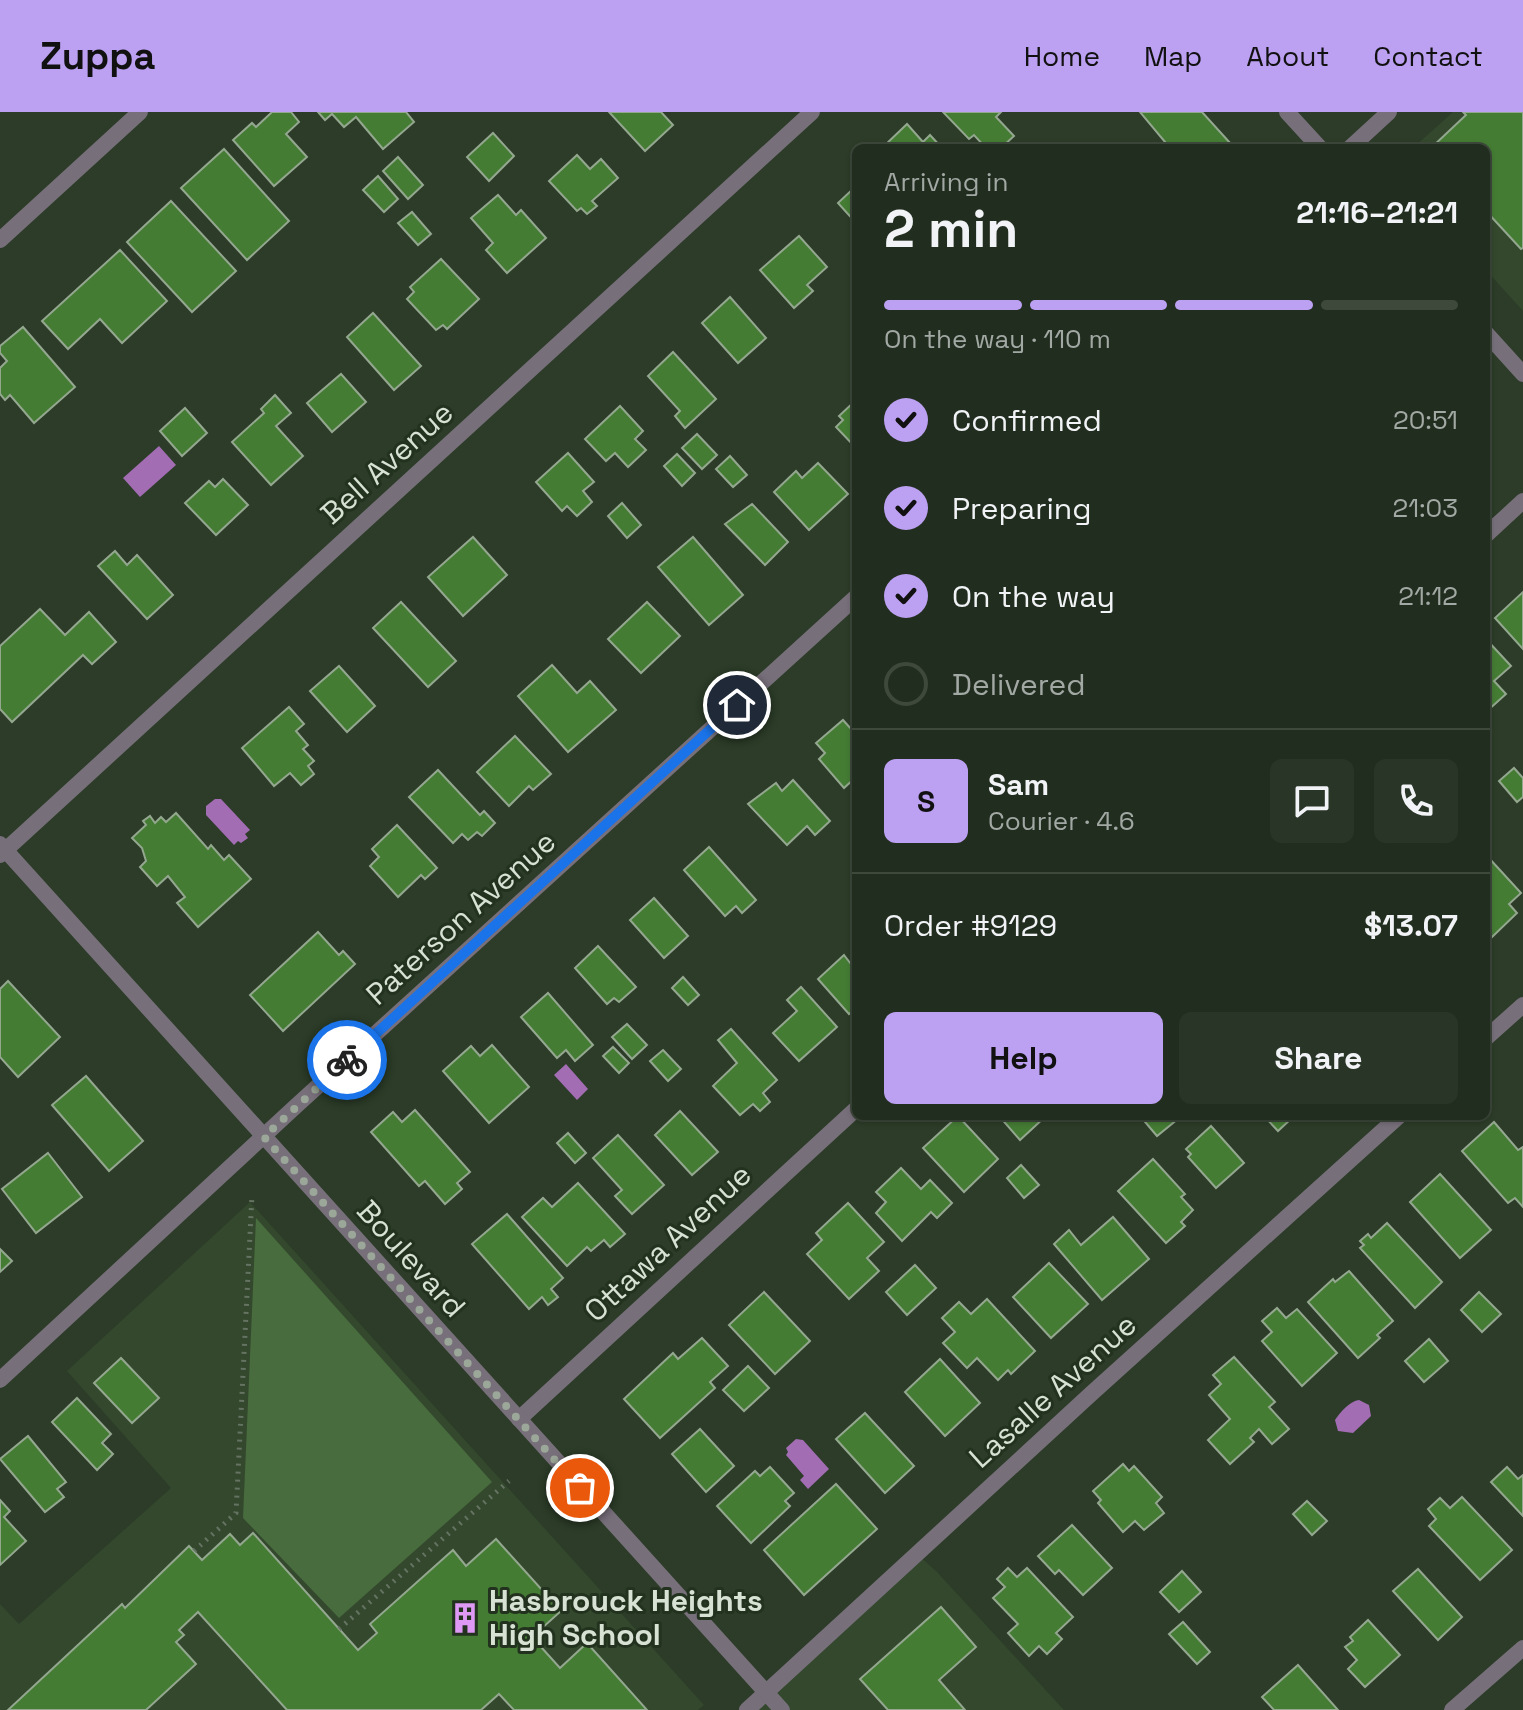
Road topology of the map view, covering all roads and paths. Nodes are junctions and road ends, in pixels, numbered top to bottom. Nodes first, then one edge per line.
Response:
1 (140, 112) edge
2 (812, 112) edge
3 (1287, 112) edge
4 (1389, 112) edge
5 (1316, 144) edge
6 (1354, 144) edge
7 (0, 240) edge
8 (1490, 337) edge
9 (1523, 374) edge
10 (1523, 501) edge
11 (1490, 531) edge
12 (852, 601) edge
13 (2, 850) edge
14 (1523, 1005) edge
15 (1490, 1034) edge
16 (852, 1113) edge
17 (1395, 1120) edge
18 (264, 1137) junction
19 (252, 1195) dead end
20 (0, 1380) edge
21 (519, 1419) junction
22 (509, 1481) dead end
23 (194, 1551) dead end
24 (339, 1629) dead end
25 (1523, 1648) edge
26 (767, 1693) junction
27 (747, 1710) edge
28 (782, 1710) edge
29 (1452, 1710) edge

1 - 7 street
2 - 13 street, Bell Avenue
3 - 5 street
4 - 6 street
8 - 9 street
10 - 11 street
12 - 18 street, Paterson Avenue
13 - 18 street, Boulevard
14 - 15 street
16 - 21 street, Ottawa Avenue
17 - 26 street, Lasalle Avenue
18 - 20 street, Paterson Avenue
18 - 21 street, Boulevard
19 - 23 path
21 - 26 street, Boulevard
22 - 24 path
25 - 29 street
26 - 27 street, Lasalle Avenue
26 - 28 street, Boulevard

